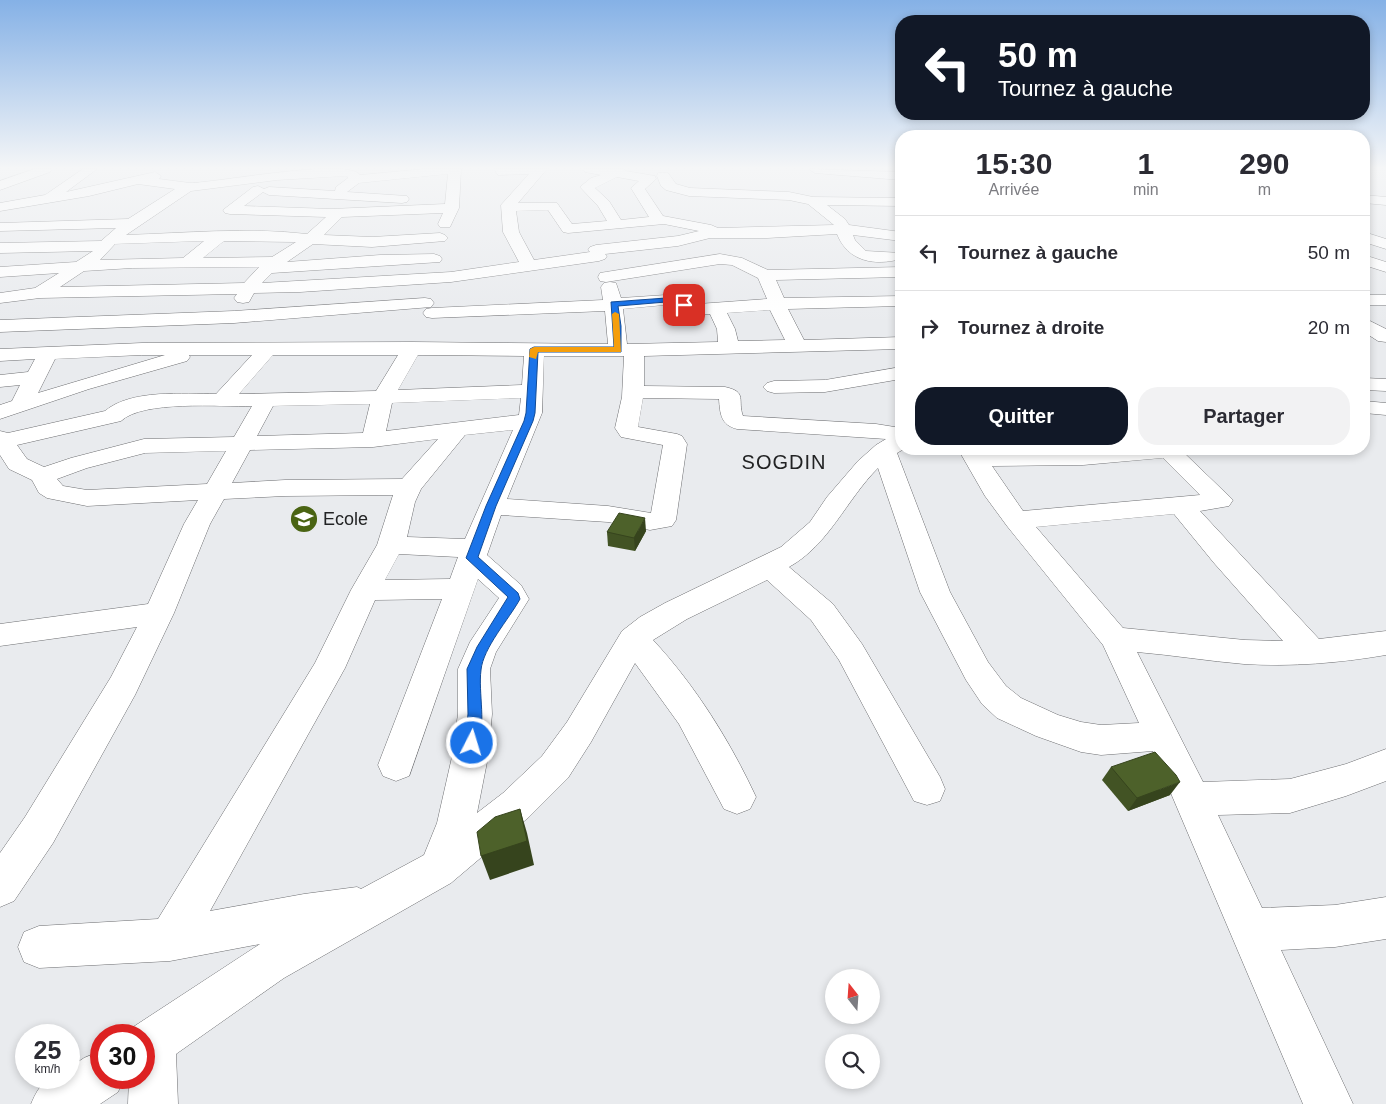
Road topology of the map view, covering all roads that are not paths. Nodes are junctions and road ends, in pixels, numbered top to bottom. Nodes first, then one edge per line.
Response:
1 (81, 221) edge
2 (214, 221) edge
3 (330, 221) edge
4 (447, 221) edge
5 (510, 221) edge
6 (562, 221) edge
7 (614, 221) edge
8 (662, 221) junction
9 (666, 221) edge
10 (838, 221) edge
11 (864, 221) edge
12 (131, 222) joint
13 (76, 224) junction
14 (616, 224) junction
15 (5, 226) edge
16 (588, 227) junction
17 (844, 229) junction
18 (724, 232) junction
19 (870, 232) junction
20 (789, 233) junction
21 (895, 235) edge
22 (220, 236) junction
23 (190, 237) junction
24 (440, 238) junction
25 (310, 239) junction
26 (1370, 239) edge
27 (108, 243) junction
28 (1386, 244) edge
29 (0, 248) edge
30 (794, 248) dead end
31 (597, 253) junction
32 (895, 255) edge
33 (434, 259) junction
34 (778, 259) dead end
35 (188, 262) junction
36 (1370, 262) edge
37 (270, 265) junction
38 (529, 266) junction
39 (81, 267) junction
40 (1386, 267) edge
41 (758, 271) junction
42 (0, 272) edge
43 (895, 272) edge
44 (1386, 273) edge
45 (1370, 274) edge
46 (427, 279) junction
47 (247, 288) junction
48 (605, 289) junction
49 (550, 292) dead end
50 (40, 293) junction
51 (0, 298) edge
52 (1370, 300) edge
53 (1386, 300) edge
54 (881, 301) junction
55 (895, 301) edge
56 (776, 304) junction
57 (428, 308) junction
58 (716, 308) junction
59 (514, 309) junction
60 (234, 317) junction
61 (0, 326) edge
62 (1370, 328) edge
63 (895, 330) edge
64 (895, 334) edge
65 (1370, 337) edge
66 (1385, 337) edge
67 (856, 343) junction
68 (797, 345) junction
69 (757, 347) junction
70 (215, 348) junction
71 (728, 348) junction
72 (268, 349) junction
73 (421, 349) junction
74 (534, 349) junction
75 (627, 350) junction
76 (48, 353) junction
77 (0, 355) edge
78 (895, 374) edge
79 (895, 376) edge
80 (34, 378) junction
81 (0, 381) edge
82 (1370, 384) edge
83 (1386, 385) edge
84 (774, 387) junction
85 (531, 391) junction
86 (634, 392) junction
87 (383, 397) junction
88 (222, 400) junction
89 (266, 400) junction
90 (21, 404) junction
91 (0, 412) edge
92 (113, 416) junction
93 (528, 421) junction
94 (779, 425) junction
95 (457, 431) junction
96 (1, 440) edge
97 (373, 440) junction
98 (895, 441) edge
99 (242, 443) junction
100 (895, 443) edge
101 (899, 455) edge
102 (974, 455) edge
103 (1000, 455) edge
104 (1104, 455) edge
105 (1173, 455) edge
106 (79, 463) junction
107 (43, 476) junction
108 (409, 487) junction
109 (213, 493) junction
110 (1181, 505) junction
111 (491, 506) junction
112 (1016, 520) junction
113 (391, 545) junction
114 (474, 553) junction
115 (769, 566) junction
116 (460, 589) junction
117 (365, 590) junction
118 (159, 613) junction
119 (0, 635) edge
120 (633, 639) junction
121 (1115, 639) junction
122 (1386, 643) edge
123 (1310, 650) junction
124 (1163, 736) junction
125 (396, 765) dead end
126 (1386, 765) edge
127 (927, 789) dead end
128 (737, 797) dead end
129 (1192, 799) junction
130 (437, 870) junction
131 (0, 887) edge
132 (373, 906) junction
133 (1386, 918) edge
134 (1250, 929) junction
135 (170, 940) junction
136 (39, 947) dead end
137 (155, 1040) edge
138 (90, 1082) edge
139 (152, 1089) edge
140 (56, 1104) edge
141 (153, 1104) edge
142 (1328, 1104) edge

1 - 13 street
2 - 23 street
3 - 25 street
4 - 24 street
5 - 38 street
6 - 16 street
7 - 14 street
8 - 9 street
8 - 14 street
8 - 18 street
10 - 17 street
11 - 19 street
12 - 13 street
12 - 27 street
13 - 15 street
14 - 16 street
16 - 31 street
17 - 19 street
17 - 20 street
17 - 32 street
18 - 20 street
18 - 31 street
19 - 21 street
20 - 30 street
22 - 23 street
22 - 25 street
22 - 35 street
23 - 27 street
24 - 25 street
24 - 33 street
25 - 37 street
26 - 28 street
27 - 29 street
27 - 39 street
31 - 38 street
31 - 48 street
33 - 37 street
33 - 46 street
34 - 41 street
35 - 37 street
35 - 39 street
36 - 40 street
37 - 47 street
38 - 46 street
39 - 42 street
39 - 50 street
41 - 43 street
41 - 48 street
41 - 56 street
44 - 45 street
46 - 47 street
46 - 57 street
47 - 50 street
47 - 60 street
48 - 58 street
48 - 59 street
48 - 75 street
49 - 59 street
50 - 51 street
52 - 53 street
54 - 55 street
54 - 56 street
54 - 63 street
56 - 58 street
56 - 68 street
57 - 59 street
57 - 60 street
57 - 73 street
58 - 71 street
60 - 61 street
60 - 70 street
62 - 66 street
64 - 67 street
65 - 66 street
67 - 68 street
67 - 78 street
68 - 69 street
69 - 71 street
69 - 84 street
70 - 72 street
70 - 76 street
70 - 90 street
71 - 75 street
72 - 73 street
72 - 88 street
73 - 74 street
73 - 87 street
74 - 75 street
74 - 85 street
75 - 86 street
76 - 77 street
76 - 80 street
79 - 84 street
80 - 81 street
80 - 90 street
82 - 83 street
84 - 94 street
85 - 87 street
85 - 93 street
86 - 94 street
86 - 111 street
87 - 89 street
87 - 97 street
88 - 89 street
88 - 92 street
89 - 99 street
90 - 91 street
92 - 96 street
92 - 106 street
93 - 95 street
93 - 111 street
94 - 98 street
95 - 97 street
95 - 108 street
96 - 107 street
97 - 99 street
99 - 106 street
99 - 109 street
100 - 115 street
101 - 124 street
102 - 112 street
103 - 104 street
105 - 110 street
106 - 107 street
107 - 109 street
108 - 109 street
108 - 113 street
109 - 118 street
110 - 112 street
110 - 123 street
111 - 114 street
112 - 121 street
113 - 114 street
113 - 117 street
114 - 116 street
114 - 130 street
115 - 120 street
115 - 127 street
116 - 117 street
116 - 125 street
117 - 135 street
118 - 119 street
118 - 131 street
120 - 128 street
120 - 130 street
121 - 123 street
121 - 124 street
122 - 123 street
124 - 129 street
126 - 129 street
129 - 134 street
130 - 132 street
132 - 135 street
132 - 137 street
133 - 134 street
134 - 142 street
135 - 136 street
138 - 140 street
139 - 141 street

